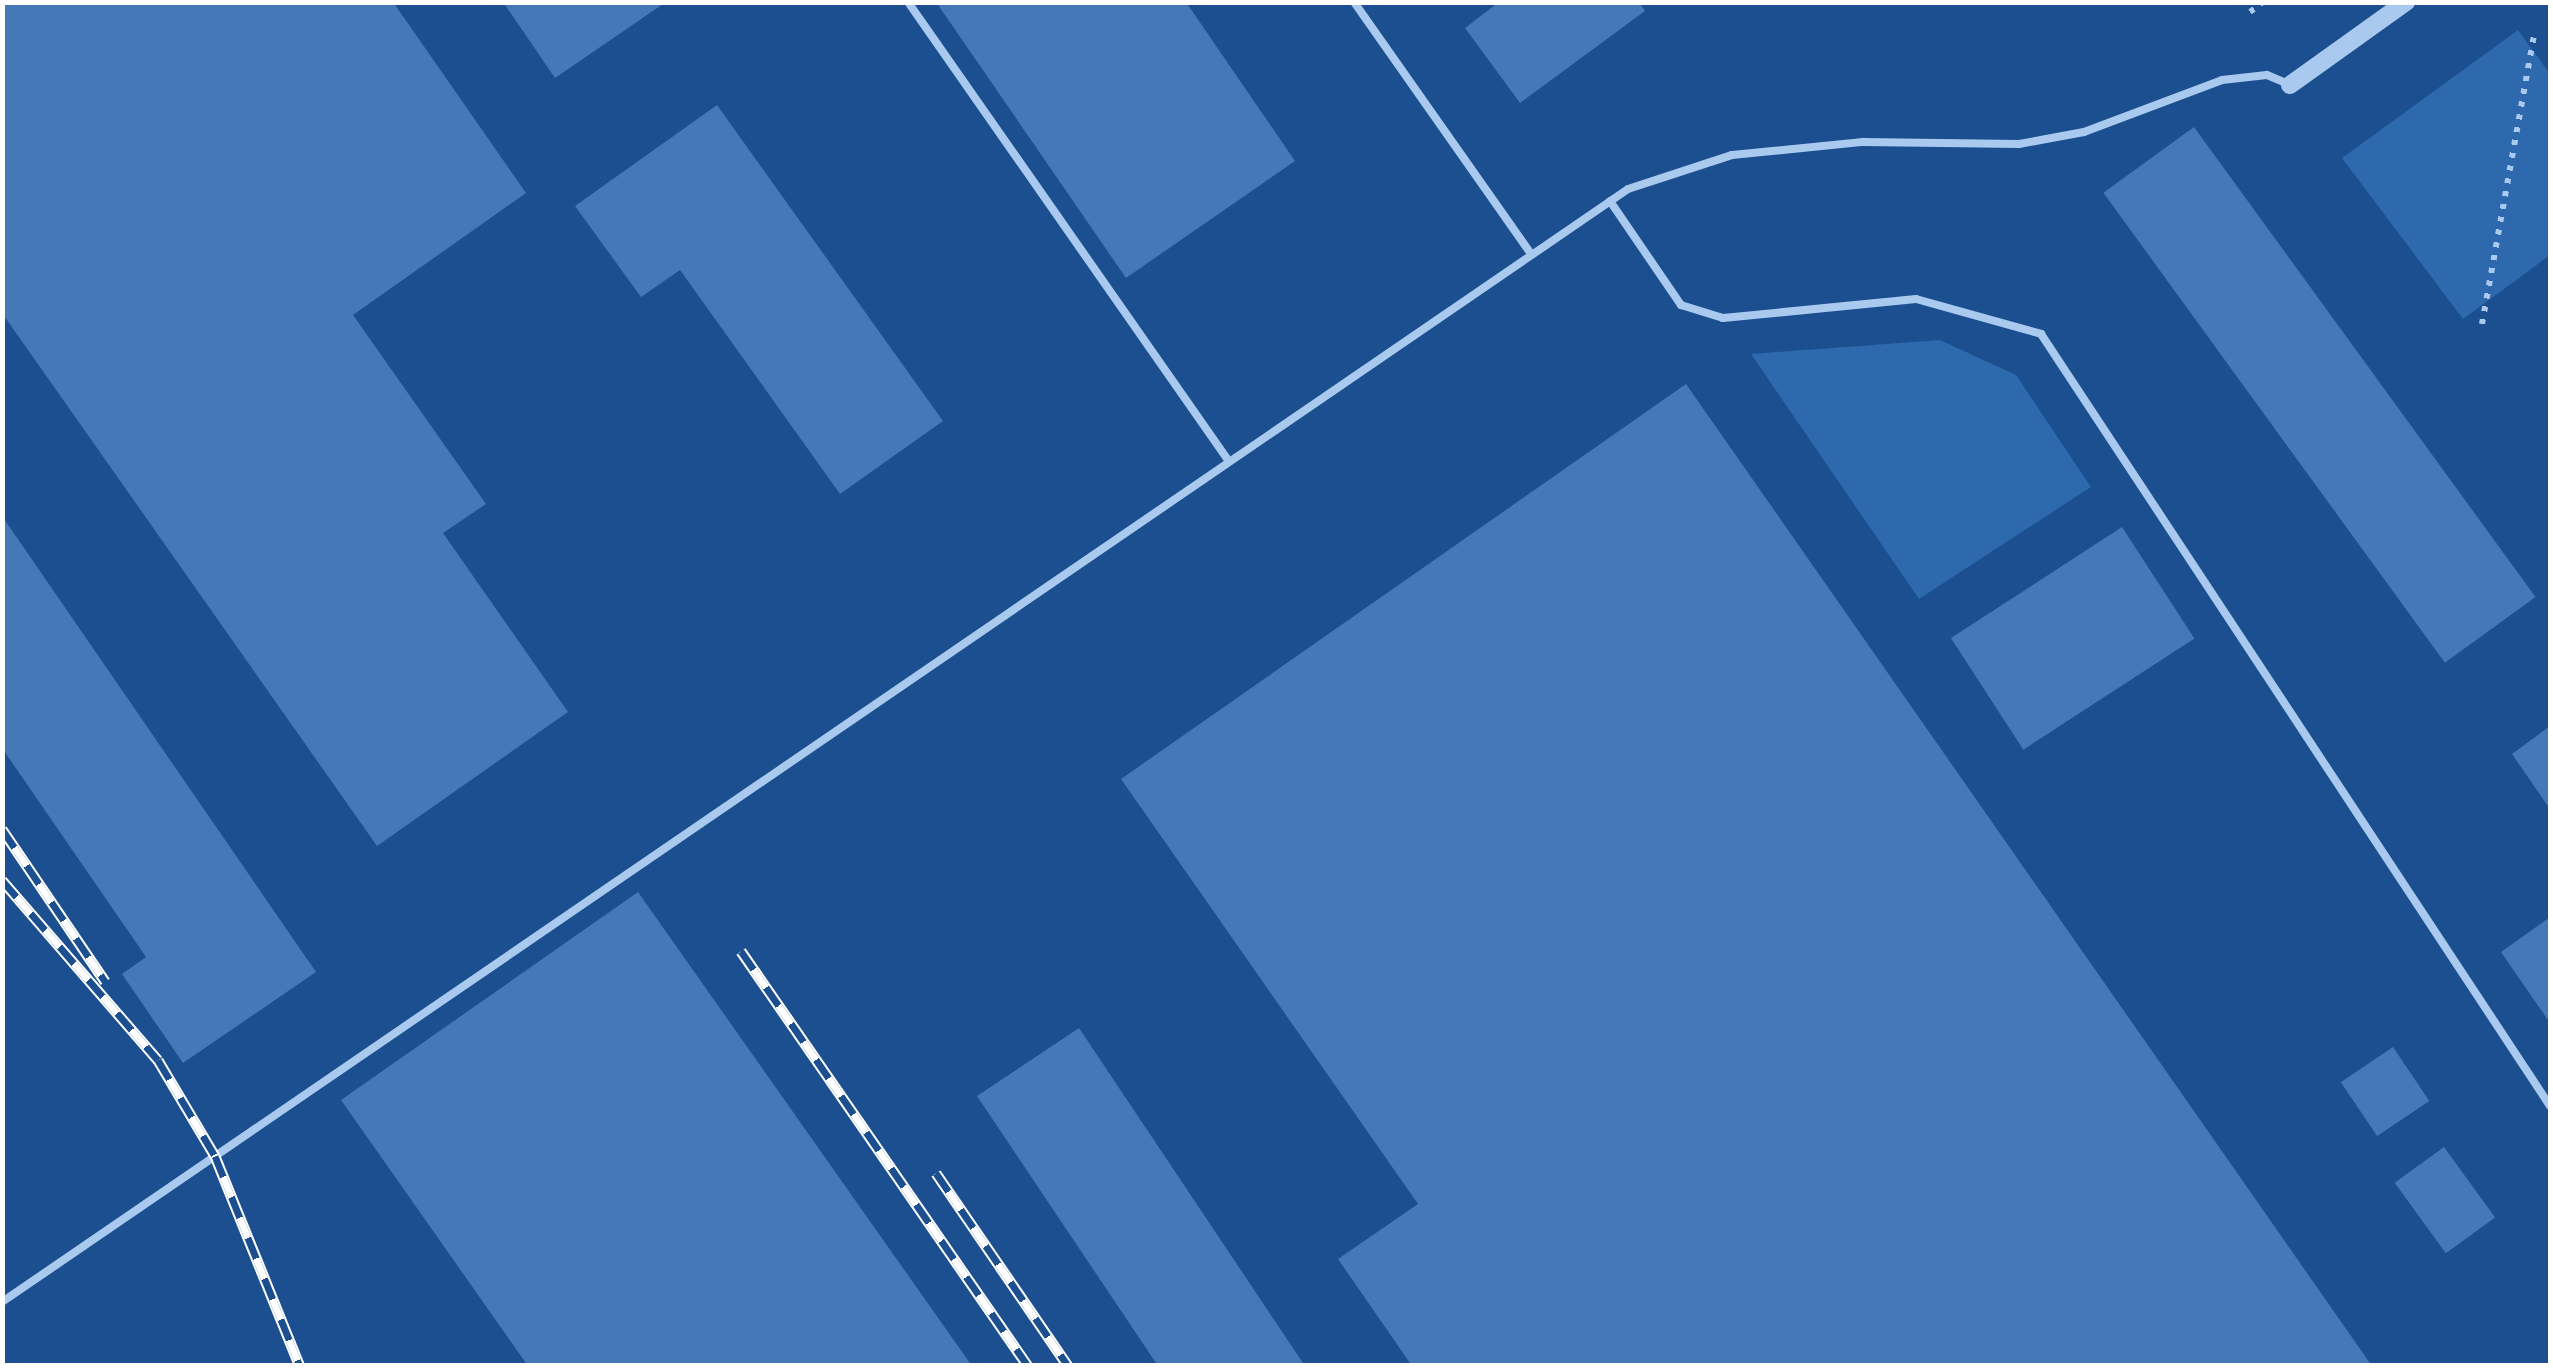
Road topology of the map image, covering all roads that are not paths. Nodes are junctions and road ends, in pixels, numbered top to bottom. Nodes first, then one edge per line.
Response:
1 (908, 2) edge
2 (1354, 2) edge
3 (2406, 2) edge
4 (2290, 85) joint
5 (1610, 201) junction
6 (1530, 252) junction
7 (1228, 460) junction
8 (2550, 1106) edge
9 (2, 1302) edge

1 - 7 lane
2 - 6 lane
3 - 4 street
4 - 5 lane
5 - 6 lane
5 - 8 lane
6 - 7 lane
7 - 9 lane

